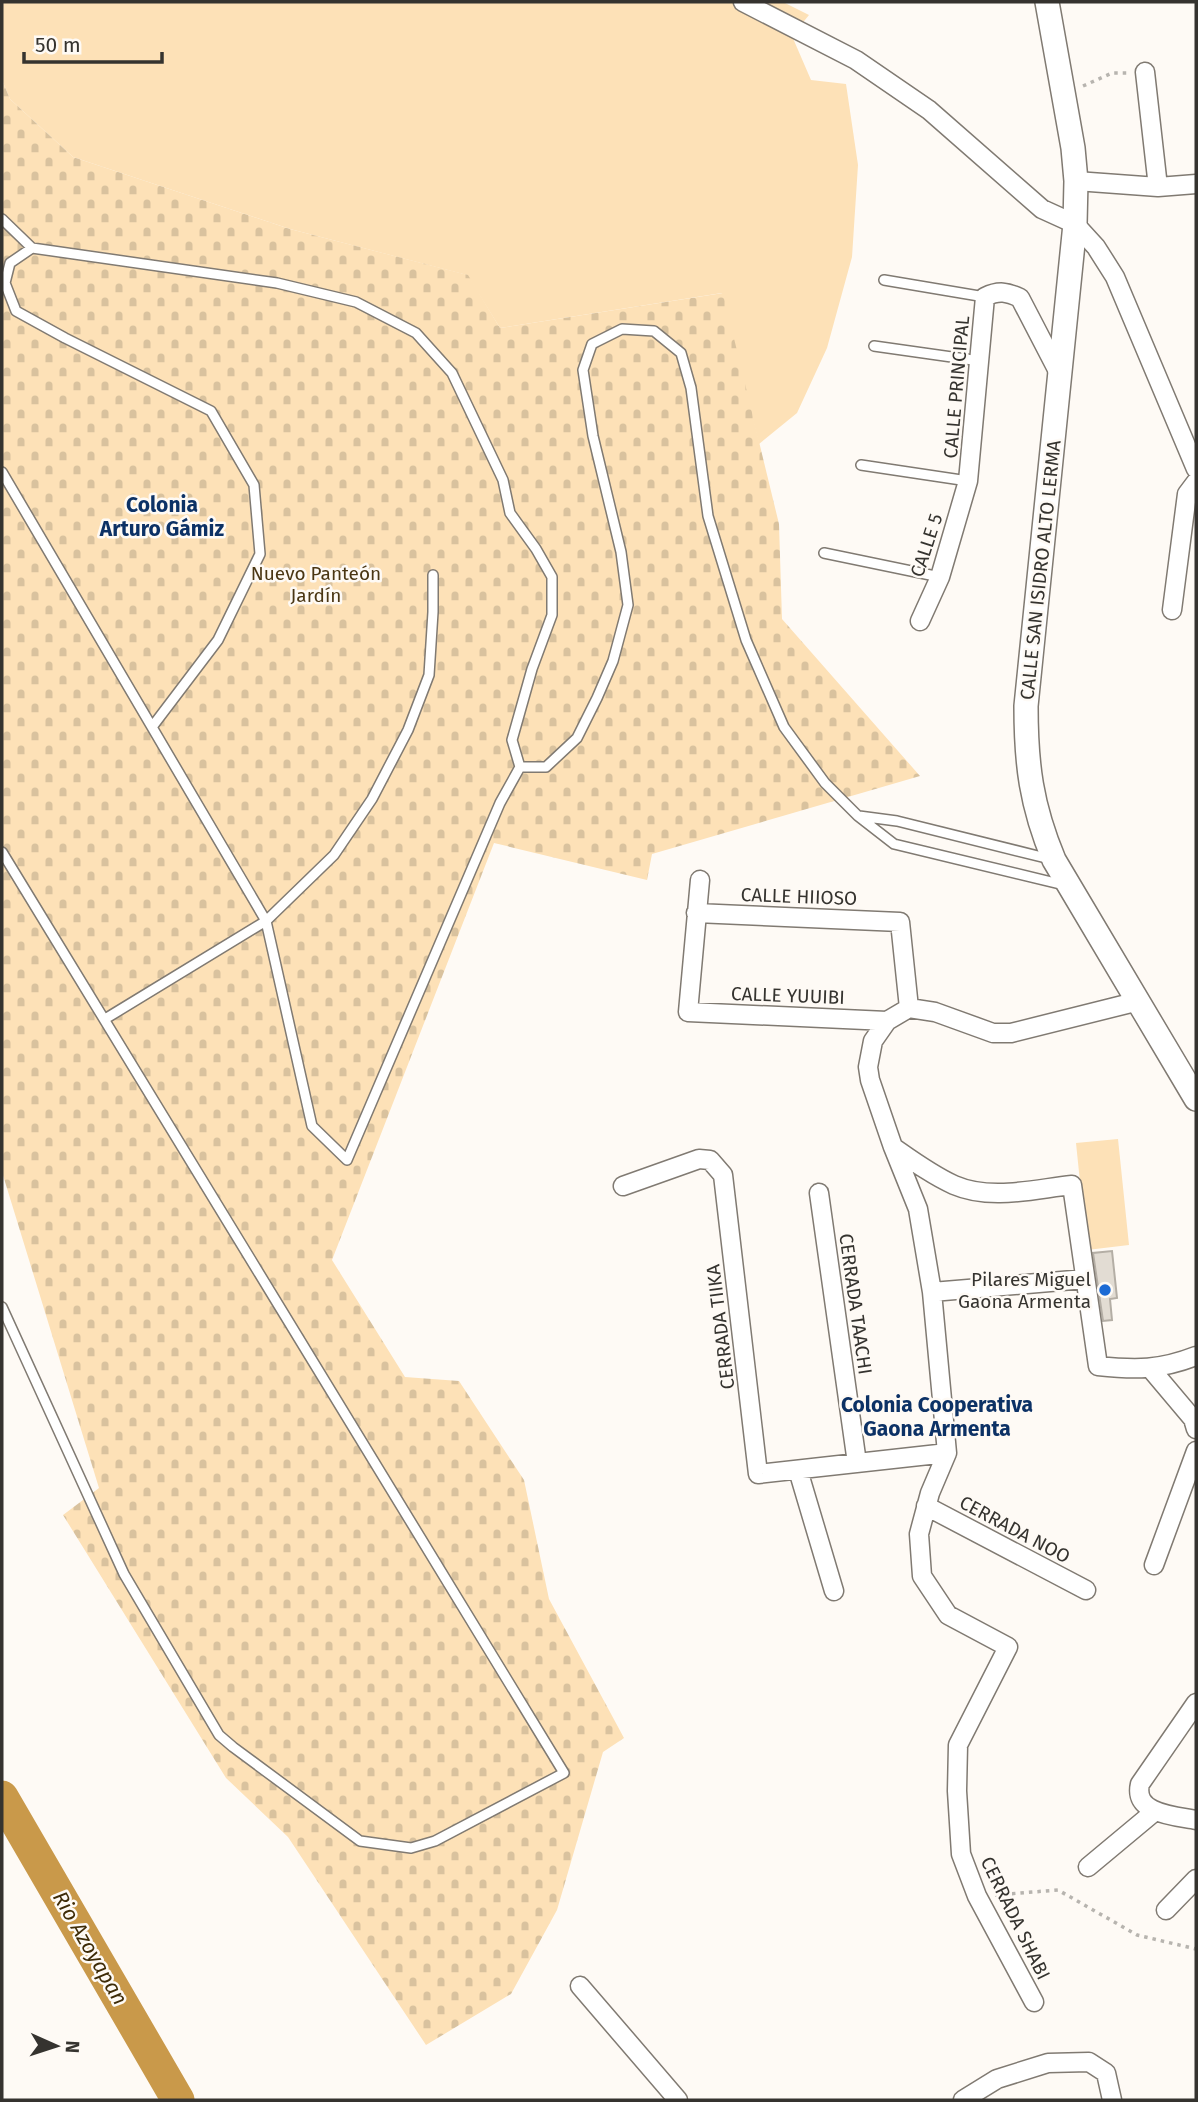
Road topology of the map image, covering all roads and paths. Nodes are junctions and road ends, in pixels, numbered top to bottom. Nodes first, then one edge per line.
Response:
1 (743, 2) edge
2 (1047, 2) edge
3 (1145, 72) joint
4 (1063, 94) junction
5 (1076, 181) junction
6 (1196, 184) edge
7 (1158, 187) junction
8 (2, 219) edge
9 (1075, 224) junction
10 (32, 248) junction
11 (884, 280) dead end
12 (985, 297) junction
13 (874, 346) dead end
14 (980, 361) junction
15 (1060, 375) junction
16 (861, 465) dead end
17 (1196, 469) edge
18 (2, 472) edge
19 (968, 481) junction
20 (1196, 482) edge
21 (824, 553) dead end
22 (433, 575) dead end
23 (940, 577) junction
24 (1172, 610) dead end
25 (920, 621) dead end
26 (152, 727) junction
27 (520, 767) junction
28 (858, 816) junction
29 (2, 852) edge
30 (1054, 860) junction
31 (699, 880) dead end
32 (1069, 887) junction
33 (696, 913) junction
34 (267, 921) junction
35 (1139, 1001) junction
36 (909, 1008) junction
37 (105, 1019) junction
38 (887, 1021) junction
39 (1196, 1099) edge
40 (893, 1147) junction
41 (623, 1186) dead end
42 (819, 1193) dead end
43 (1085, 1279) junction
44 (932, 1292) junction
45 (2, 1307) edge
46 (1196, 1356) edge
47 (1150, 1368) junction
48 (1196, 1429) edge
49 (1196, 1451) edge
50 (947, 1453) junction
51 (857, 1463) junction
52 (798, 1470) junction
53 (926, 1506) junction
54 (1154, 1565) dead end
55 (1086, 1590) dead end
56 (834, 1591) dead end
57 (1196, 1703) edge
58 (1154, 1812) junction
59 (1196, 1820) edge
60 (1088, 1867) dead end
61 (1196, 1879) edge
62 (977, 1896) junction
63 (1166, 1910) dead end
64 (1196, 1949) edge
65 (580, 1986) dead end
66 (1034, 2001) dead end
67 (678, 2100) edge
68 (963, 2100) edge
69 (1112, 2100) edge

1 - 9 street
2 - 4 street, CALLE SAN ISIDRO ALTO LERMA
3 - 4 path
3 - 7 street
4 - 5 street, CALLE SAN ISIDRO ALTO LERMA
5 - 7 street
5 - 9 street, CALLE SAN ISIDRO ALTO LERMA
6 - 7 street
8 - 10 lane
9 - 15 street, CALLE SAN ISIDRO ALTO LERMA
9 - 17 street
10 - 26 lane
10 - 27 lane
11 - 12 lane
12 - 14 street, CALLE PRINCIPAL
12 - 15 street
13 - 14 lane
14 - 19 street, CALLE PRINCIPAL
15 - 30 street, CALLE SAN ISIDRO ALTO LERMA
16 - 19 lane
18 - 26 lane
19 - 23 street, CALLE 5
20 - 24 street
21 - 23 lane
22 - 34 lane
23 - 25 street, CALLE 5
26 - 34 lane
27 - 28 lane
27 - 34 lane
28 - 30 lane
28 - 32 lane
29 - 37 lane
30 - 32 street, CALLE SAN ISIDRO ALTO LERMA
31 - 33 street
32 - 35 street, CALLE SAN ISIDRO ALTO LERMA
33 - 36 street, CALLE HIIOSO
33 - 38 street, CALLE YUUIBI
34 - 37 lane
35 - 36 street
35 - 39 street, CALLE SAN ISIDRO ALTO LERMA
36 - 38 street
37 - 45 lane
38 - 40 street
40 - 43 street
40 - 44 street
41 - 52 street, CERRADA TIIKA
42 - 51 street, CERRADA TAACHI
43 - 44 street
43 - 47 street
44 - 50 street
46 - 47 street
47 - 48 street
49 - 54 street
50 - 51 street
50 - 53 street, CERRADA SHABI
51 - 52 street
52 - 56 street
53 - 55 street, CERRADA NOO
53 - 62 street, CERRADA SHABI
57 - 58 street
58 - 59 street
58 - 60 street
61 - 63 street
62 - 64 path
62 - 66 street, CERRADA SHABI
65 - 67 street
68 - 69 street

